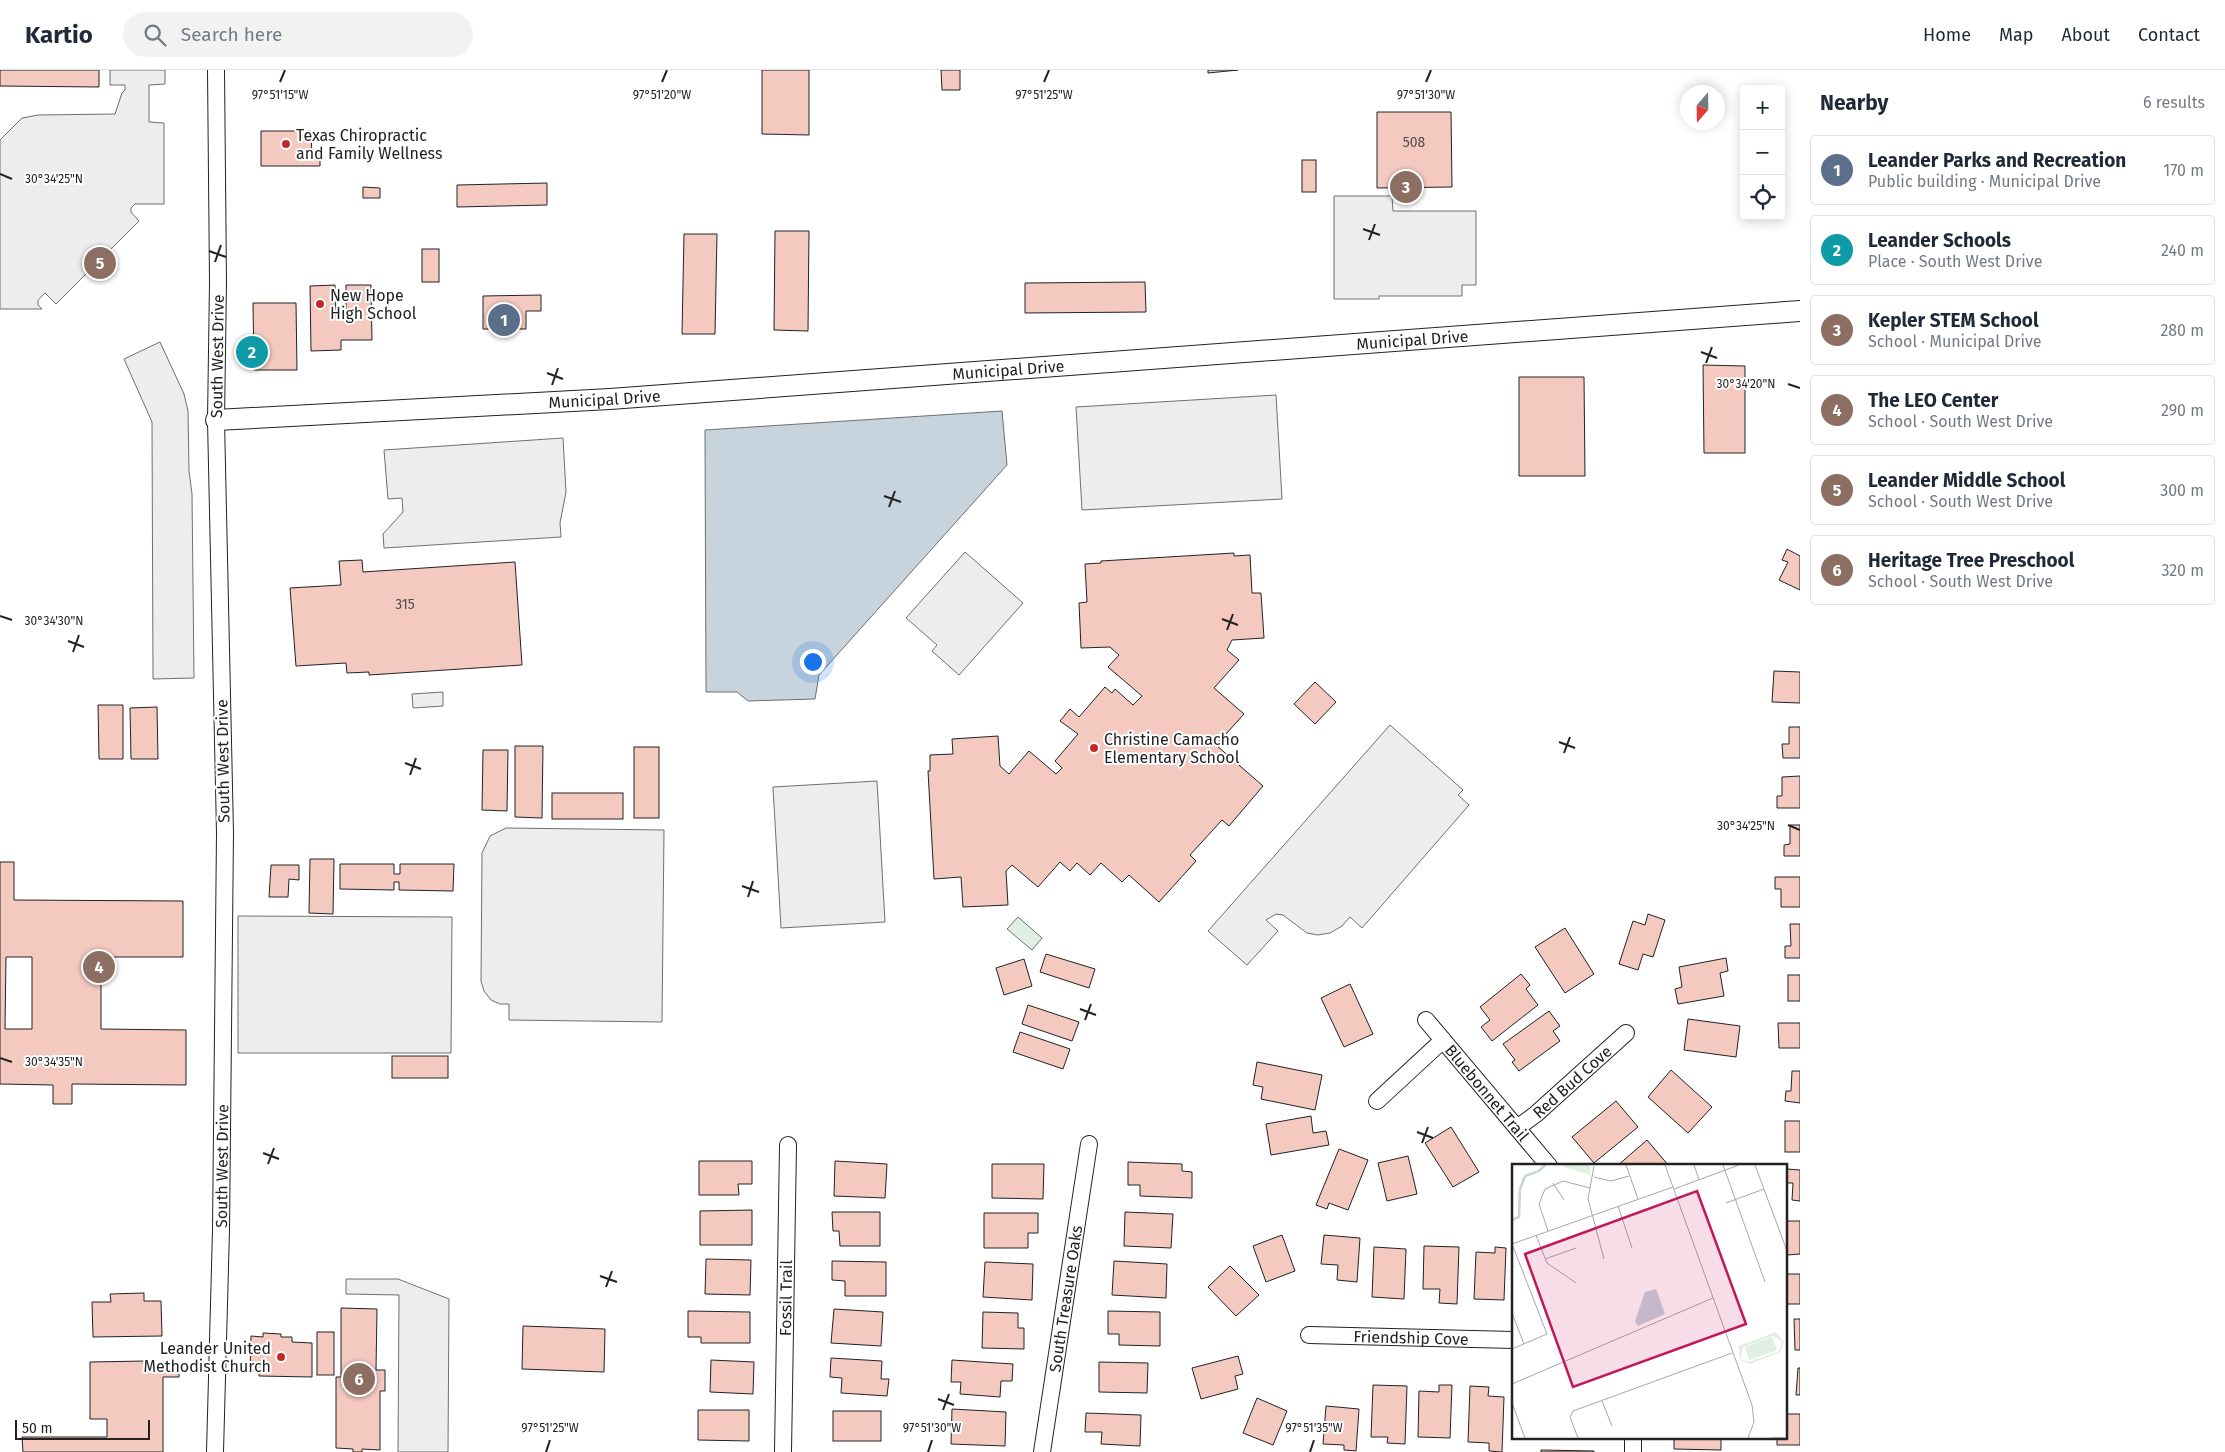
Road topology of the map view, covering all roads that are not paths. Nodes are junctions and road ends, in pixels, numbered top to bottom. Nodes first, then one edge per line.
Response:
1 (216, 70) edge
2 (1800, 311) edge
3 (216, 420) junction
4 (1426, 1020) dead end
5 (1626, 1032) dead end
6 (1443, 1040) junction
7 (1377, 1101) dead end
8 (1518, 1128) junction
9 (788, 1144) dead end
10 (1088, 1144) dead end
11 (1547, 1164) edge
12 (1310, 1335) dead end
13 (1512, 1340) edge
14 (215, 1452) edge
15 (783, 1452) edge
16 (1042, 1452) edge

1 - 3 street, South West Drive
2 - 3 street, Municipal Drive
3 - 14 street, South West Drive
4 - 6 street, Bluebonnet Trail
5 - 8 street, Red Bud Cove
6 - 7 street
6 - 8 street, Bluebonnet Trail
8 - 11 street, Bluebonnet Trail
9 - 15 street, Fossil Trail
10 - 16 street, South Treasure Oaks
12 - 13 street, Friendship Cove

